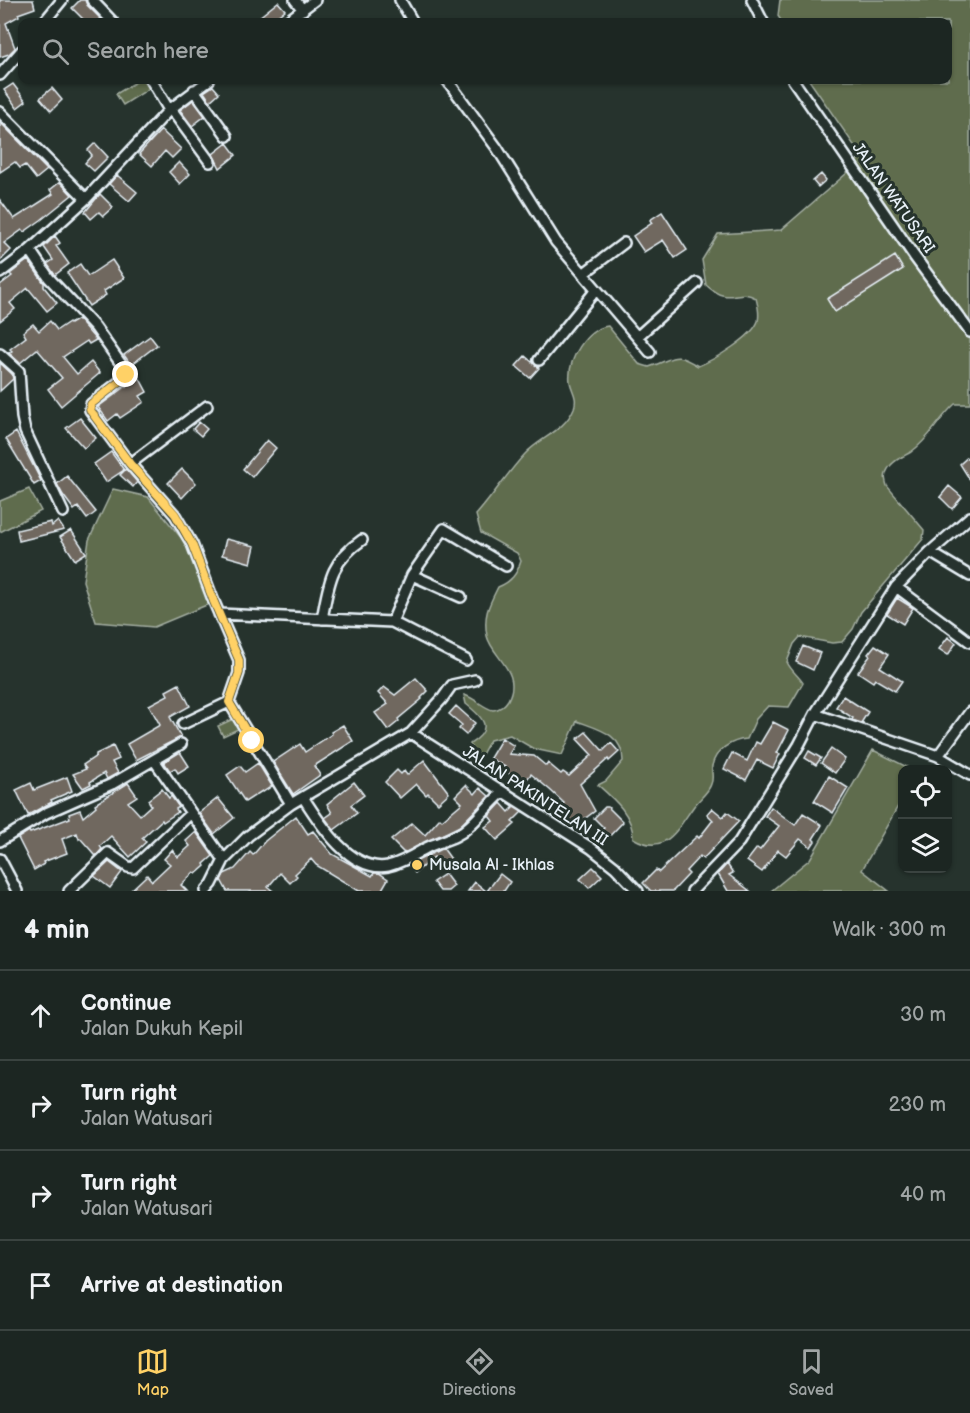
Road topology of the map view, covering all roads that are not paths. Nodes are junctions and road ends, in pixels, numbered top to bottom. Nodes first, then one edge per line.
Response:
1 (62, 0) edge
2 (93, 0) edge
3 (295, 0) edge
4 (315, 0) edge
5 (400, 0) edge
6 (752, 0) edge
7 (303, 10) junction
8 (47, 18) edge
9 (109, 18) edge
10 (292, 18) edge
11 (411, 18) edge
12 (761, 18) edge
13 (18, 55) edge
14 (0, 75) edge
15 (154, 84) edge
16 (202, 84) edge
17 (450, 84) edge
18 (796, 84) edge
19 (194, 90) junction
20 (170, 110) junction
21 (0, 112) edge
22 (227, 136) dead end
23 (210, 162) dead end
24 (86, 199) junction
25 (624, 243) dead end
26 (30, 250) junction
27 (0, 273) edge
28 (583, 274) junction
29 (697, 283) dead end
30 (596, 290) junction
31 (970, 332) edge
32 (637, 337) junction
33 (650, 352) dead end
34 (0, 354) edge
35 (539, 360) dead end
36 (207, 406) dead end
37 (130, 464) junction
38 (63, 512) dead end
39 (970, 517) edge
40 (362, 540) dead end
41 (930, 552) junction
42 (506, 566) dead end
43 (412, 575) junction
44 (970, 576) edge
45 (896, 587) junction
46 (461, 597) dead end
47 (219, 614) junction
48 (322, 619) junction
49 (392, 622) junction
50 (970, 642) edge
51 (466, 660) dead end
52 (475, 680) dead end
53 (229, 702) junction
54 (970, 712) edge
55 (815, 714) junction
56 (183, 724) dead end
57 (411, 732) junction
58 (182, 744) dead end
59 (938, 756) junction
60 (154, 760) junction
61 (970, 775) edge
62 (503, 792) junction
63 (303, 797) junction
64 (291, 804) junction
65 (191, 813) junction
66 (0, 841) edge
67 (0, 859) edge
68 (224, 860) junction
69 (209, 887) edge
70 (16, 891) edge
71 (69, 891) edge
72 (221, 891) edge
73 (639, 891) edge
74 (692, 891) edge

1 - 8 street
2 - 9 street
3 - 7 street
4 - 7 street
5 - 11 street
6 - 12 street
7 - 10 street
13 - 14 street
15 - 20 street
16 - 19 street
17 - 28 street
18 - 31 street, JALAN WATUSARI
19 - 20 street
19 - 22 street
20 - 23 street
20 - 24 street
21 - 24 street
24 - 26 street
25 - 28 street
26 - 27 street
26 - 37 street
28 - 30 street
29 - 32 street
30 - 32 street
30 - 35 street
32 - 33 street
34 - 38 street
36 - 37 street
37 - 47 street
39 - 41 street
40 - 48 street
41 - 44 street
41 - 45 street
42 - 43 street
43 - 46 street
43 - 49 street
45 - 50 street
45 - 55 street
47 - 48 street
47 - 53 street
48 - 49 street
49 - 51 street
52 - 57 street
53 - 56 street
53 - 64 street
54 - 59 street
55 - 59 street
55 - 74 street
57 - 62 street, JALAN PAKINTELAN III
57 - 63 street
58 - 60 street
59 - 61 street
60 - 65 street
60 - 66 street
62 - 63 street
62 - 73 street, JALAN PAKINTELAN III
63 - 64 street
64 - 68 street
65 - 68 street
65 - 71 street
67 - 70 street
68 - 69 street
69 - 72 street

